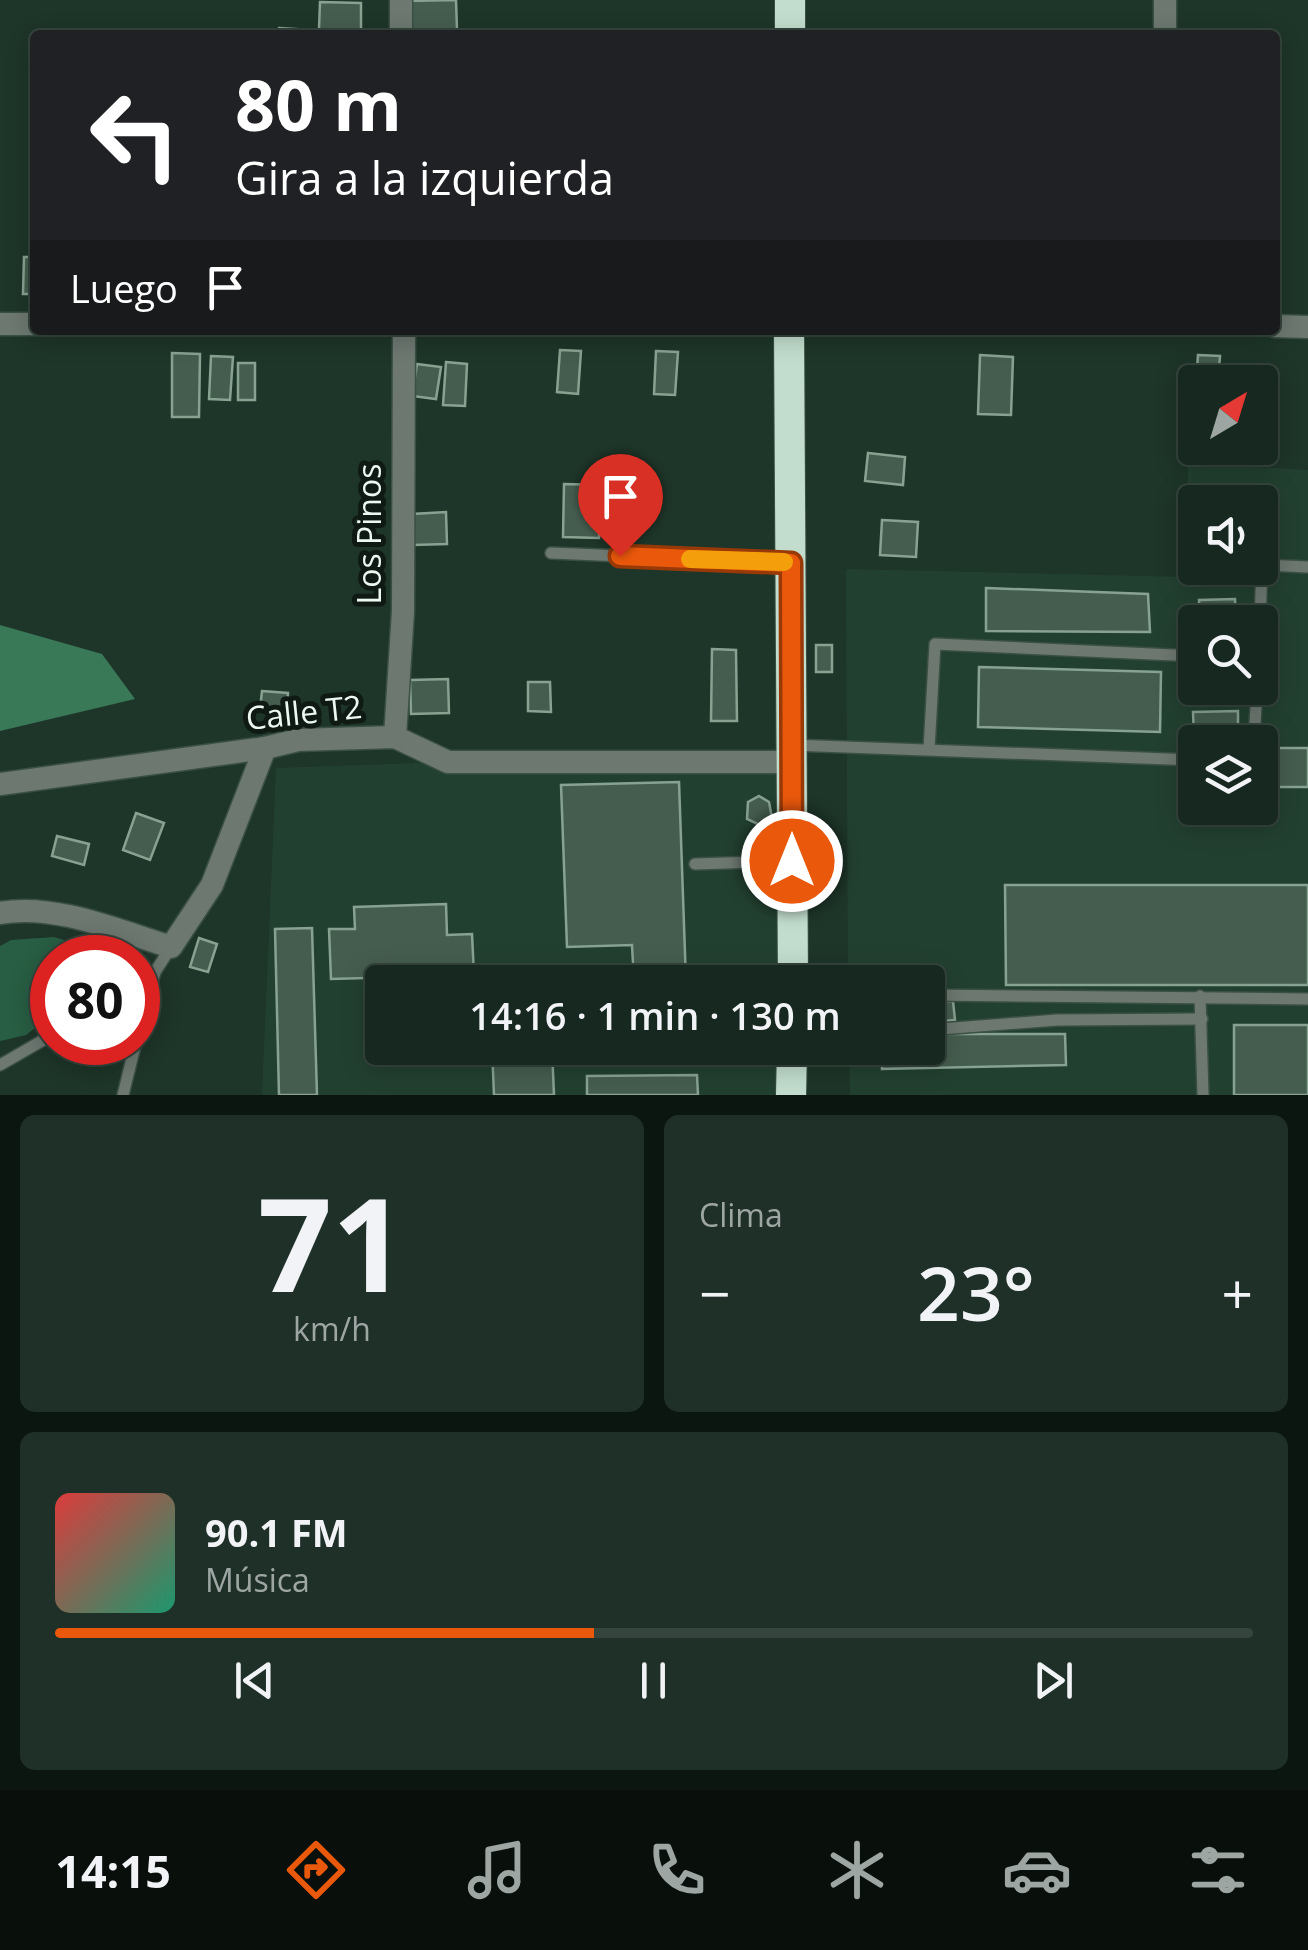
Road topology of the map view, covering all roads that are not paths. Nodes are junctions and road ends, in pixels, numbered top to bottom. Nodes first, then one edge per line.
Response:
1 (401, 0) edge
2 (790, 0) edge
3 (1165, 0) edge
4 (401, 30) edge
5 (790, 30) edge
6 (1166, 30) edge
7 (0, 324) edge
8 (30, 324) edge
9 (1280, 326) edge
10 (1308, 327) edge
11 (404, 335) edge
12 (790, 335) edge
13 (551, 553) dead end
14 (791, 563) junction
15 (1308, 568) edge
16 (1261, 605) edge
17 (1178, 655) edge
18 (395, 738) junction
19 (265, 748) junction
20 (929, 748) junction
21 (792, 753) junction
22 (1178, 759) edge
23 (0, 784) edge
24 (792, 861) junction
25 (695, 864) dead end
26 (0, 913) edge
27 (171, 947) junction
28 (160, 963) edge
29 (793, 965) edge
30 (945, 995) edge
31 (1200, 996) junction
32 (1308, 1000) edge
33 (1202, 1019) junction
34 (945, 1029) edge
35 (30, 1048) edge
36 (0, 1065) edge
37 (131, 1065) edge
38 (792, 1065) edge
39 (123, 1095) edge
40 (791, 1095) edge
41 (1204, 1095) edge

1 - 4 street
2 - 5 highway
3 - 6 street
7 - 8 street
9 - 10 street
11 - 18 street, Los Pinos
12 - 14 highway
13 - 14 lane
14 - 21 highway
15 - 16 lane
17 - 20 lane
18 - 19 street, Calle T2
18 - 21 street, Calle T2
19 - 23 street, Calle T2
19 - 27 street
20 - 21 lane
20 - 22 lane
21 - 24 highway
24 - 25 lane
24 - 29 highway
26 - 27 street
27 - 28 lane
30 - 31 lane
31 - 32 lane
31 - 33 lane
33 - 34 lane
33 - 41 lane
35 - 36 lane
37 - 39 lane
38 - 40 highway

